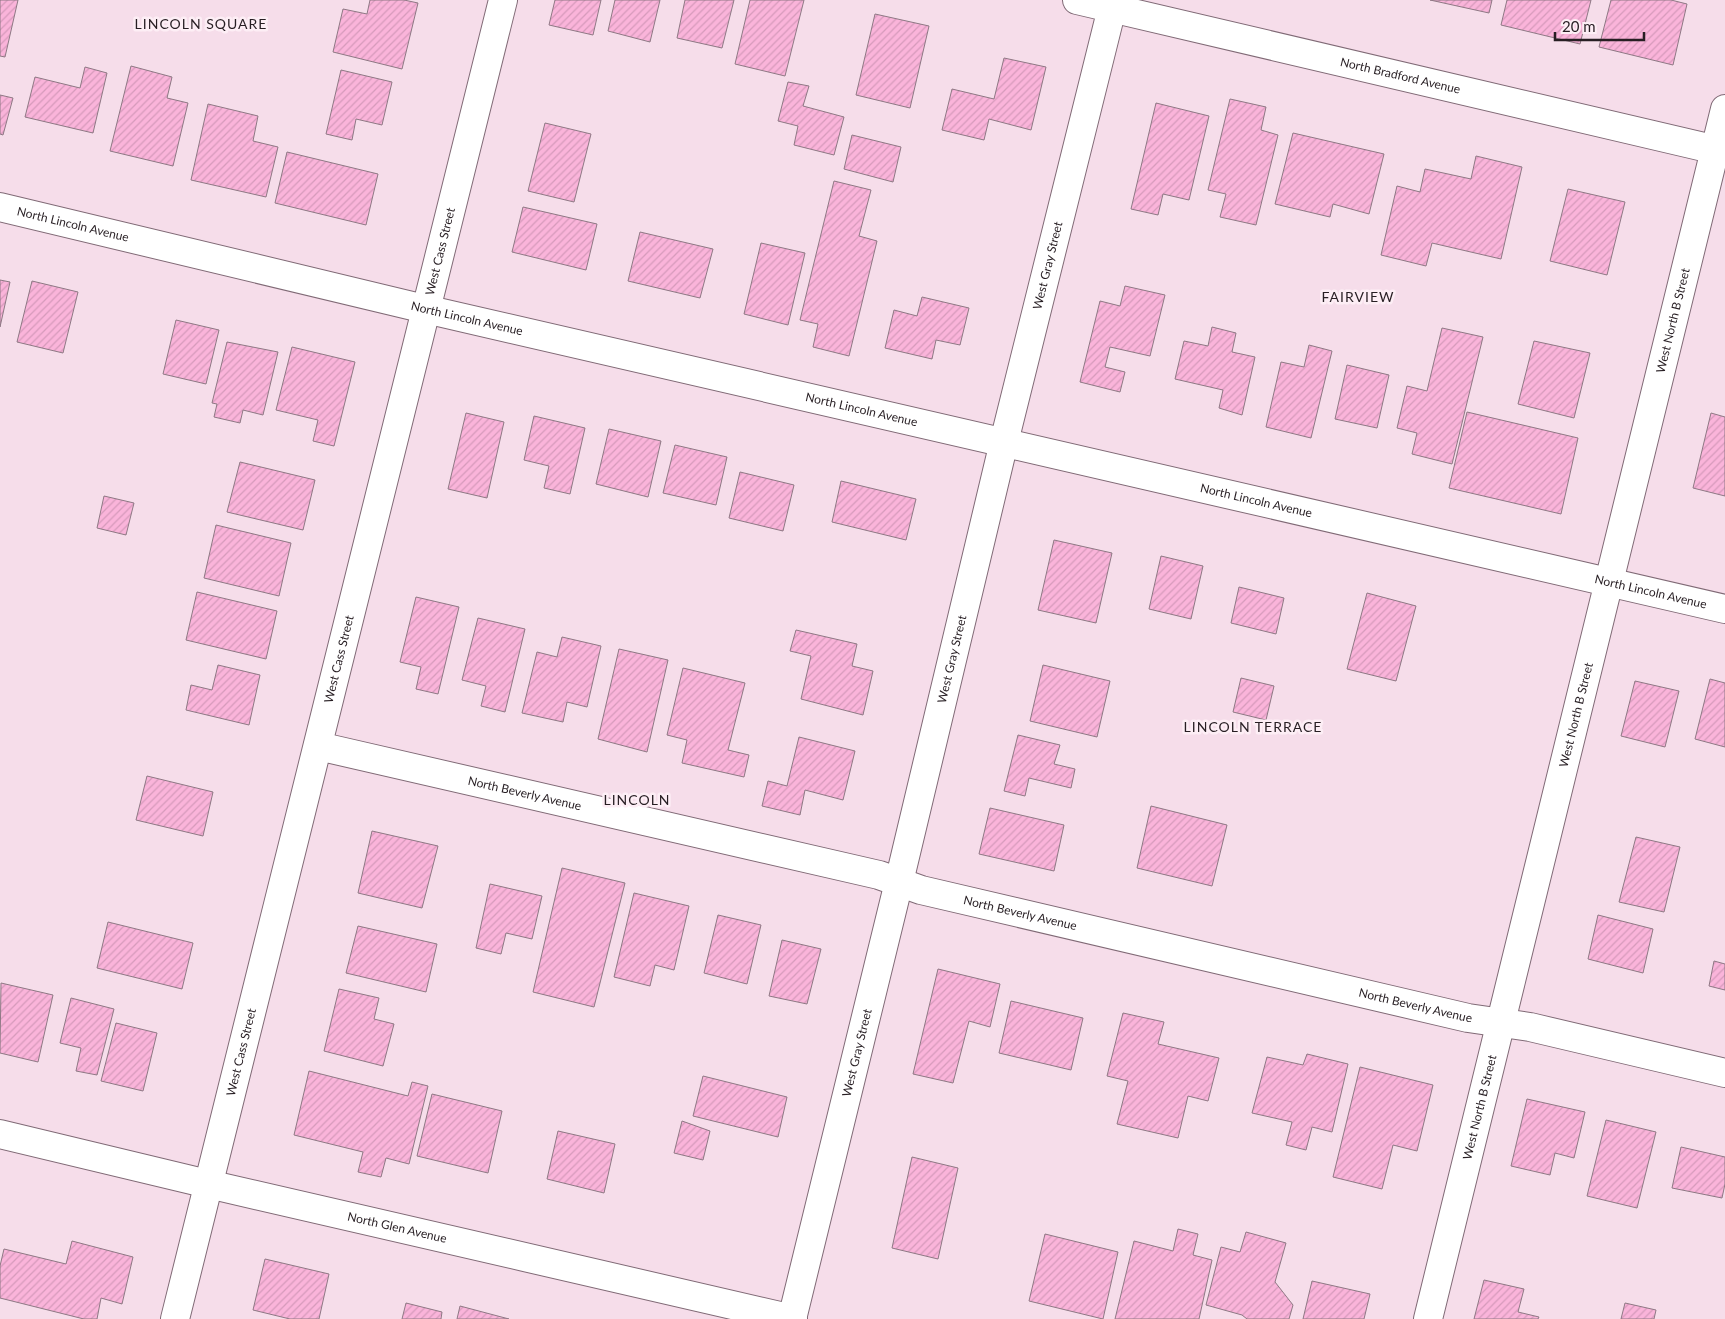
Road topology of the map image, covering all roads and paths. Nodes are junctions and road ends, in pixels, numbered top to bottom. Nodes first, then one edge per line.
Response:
1 (503, 0) edge
2 (1077, 0) edge
3 (1113, 4) edge
4 (1725, 109) edge
5 (1720, 150) edge
6 (0, 207) edge
7 (425, 309) junction
8 (1004, 442) junction
9 (1609, 581) junction
10 (1725, 608) edge
11 (318, 746) junction
12 (899, 882) junction
13 (1501, 1023) junction
14 (1725, 1073) edge
15 (0, 1134) edge
16 (208, 1184) junction
17 (175, 1319) edge
18 (792, 1319) edge
19 (1428, 1319) edge

1 - 7 street, West Cass Street
2 - 3 street, North Bradford Avenue
3 - 5 street, North Bradford Avenue
3 - 8 street, West Gray Street
4 - 5 street, West North B Street
5 - 9 street, West North B Street
6 - 7 street, North Lincoln Avenue
7 - 8 street, North Lincoln Avenue
7 - 11 street, West Cass Street
8 - 9 street, North Lincoln Avenue
8 - 12 street, West Gray Street
9 - 10 street, North Lincoln Avenue
9 - 13 street, West North B Street
11 - 12 street, North Beverly Avenue
11 - 16 street, West Cass Street
12 - 13 street, North Beverly Avenue
12 - 18 street, West Gray Street
13 - 14 street, North Beverly Avenue
13 - 19 street, West North B Street
15 - 16 street, North Glen Avenue
16 - 17 street, West Cass Street
16 - 18 street, North Glen Avenue

